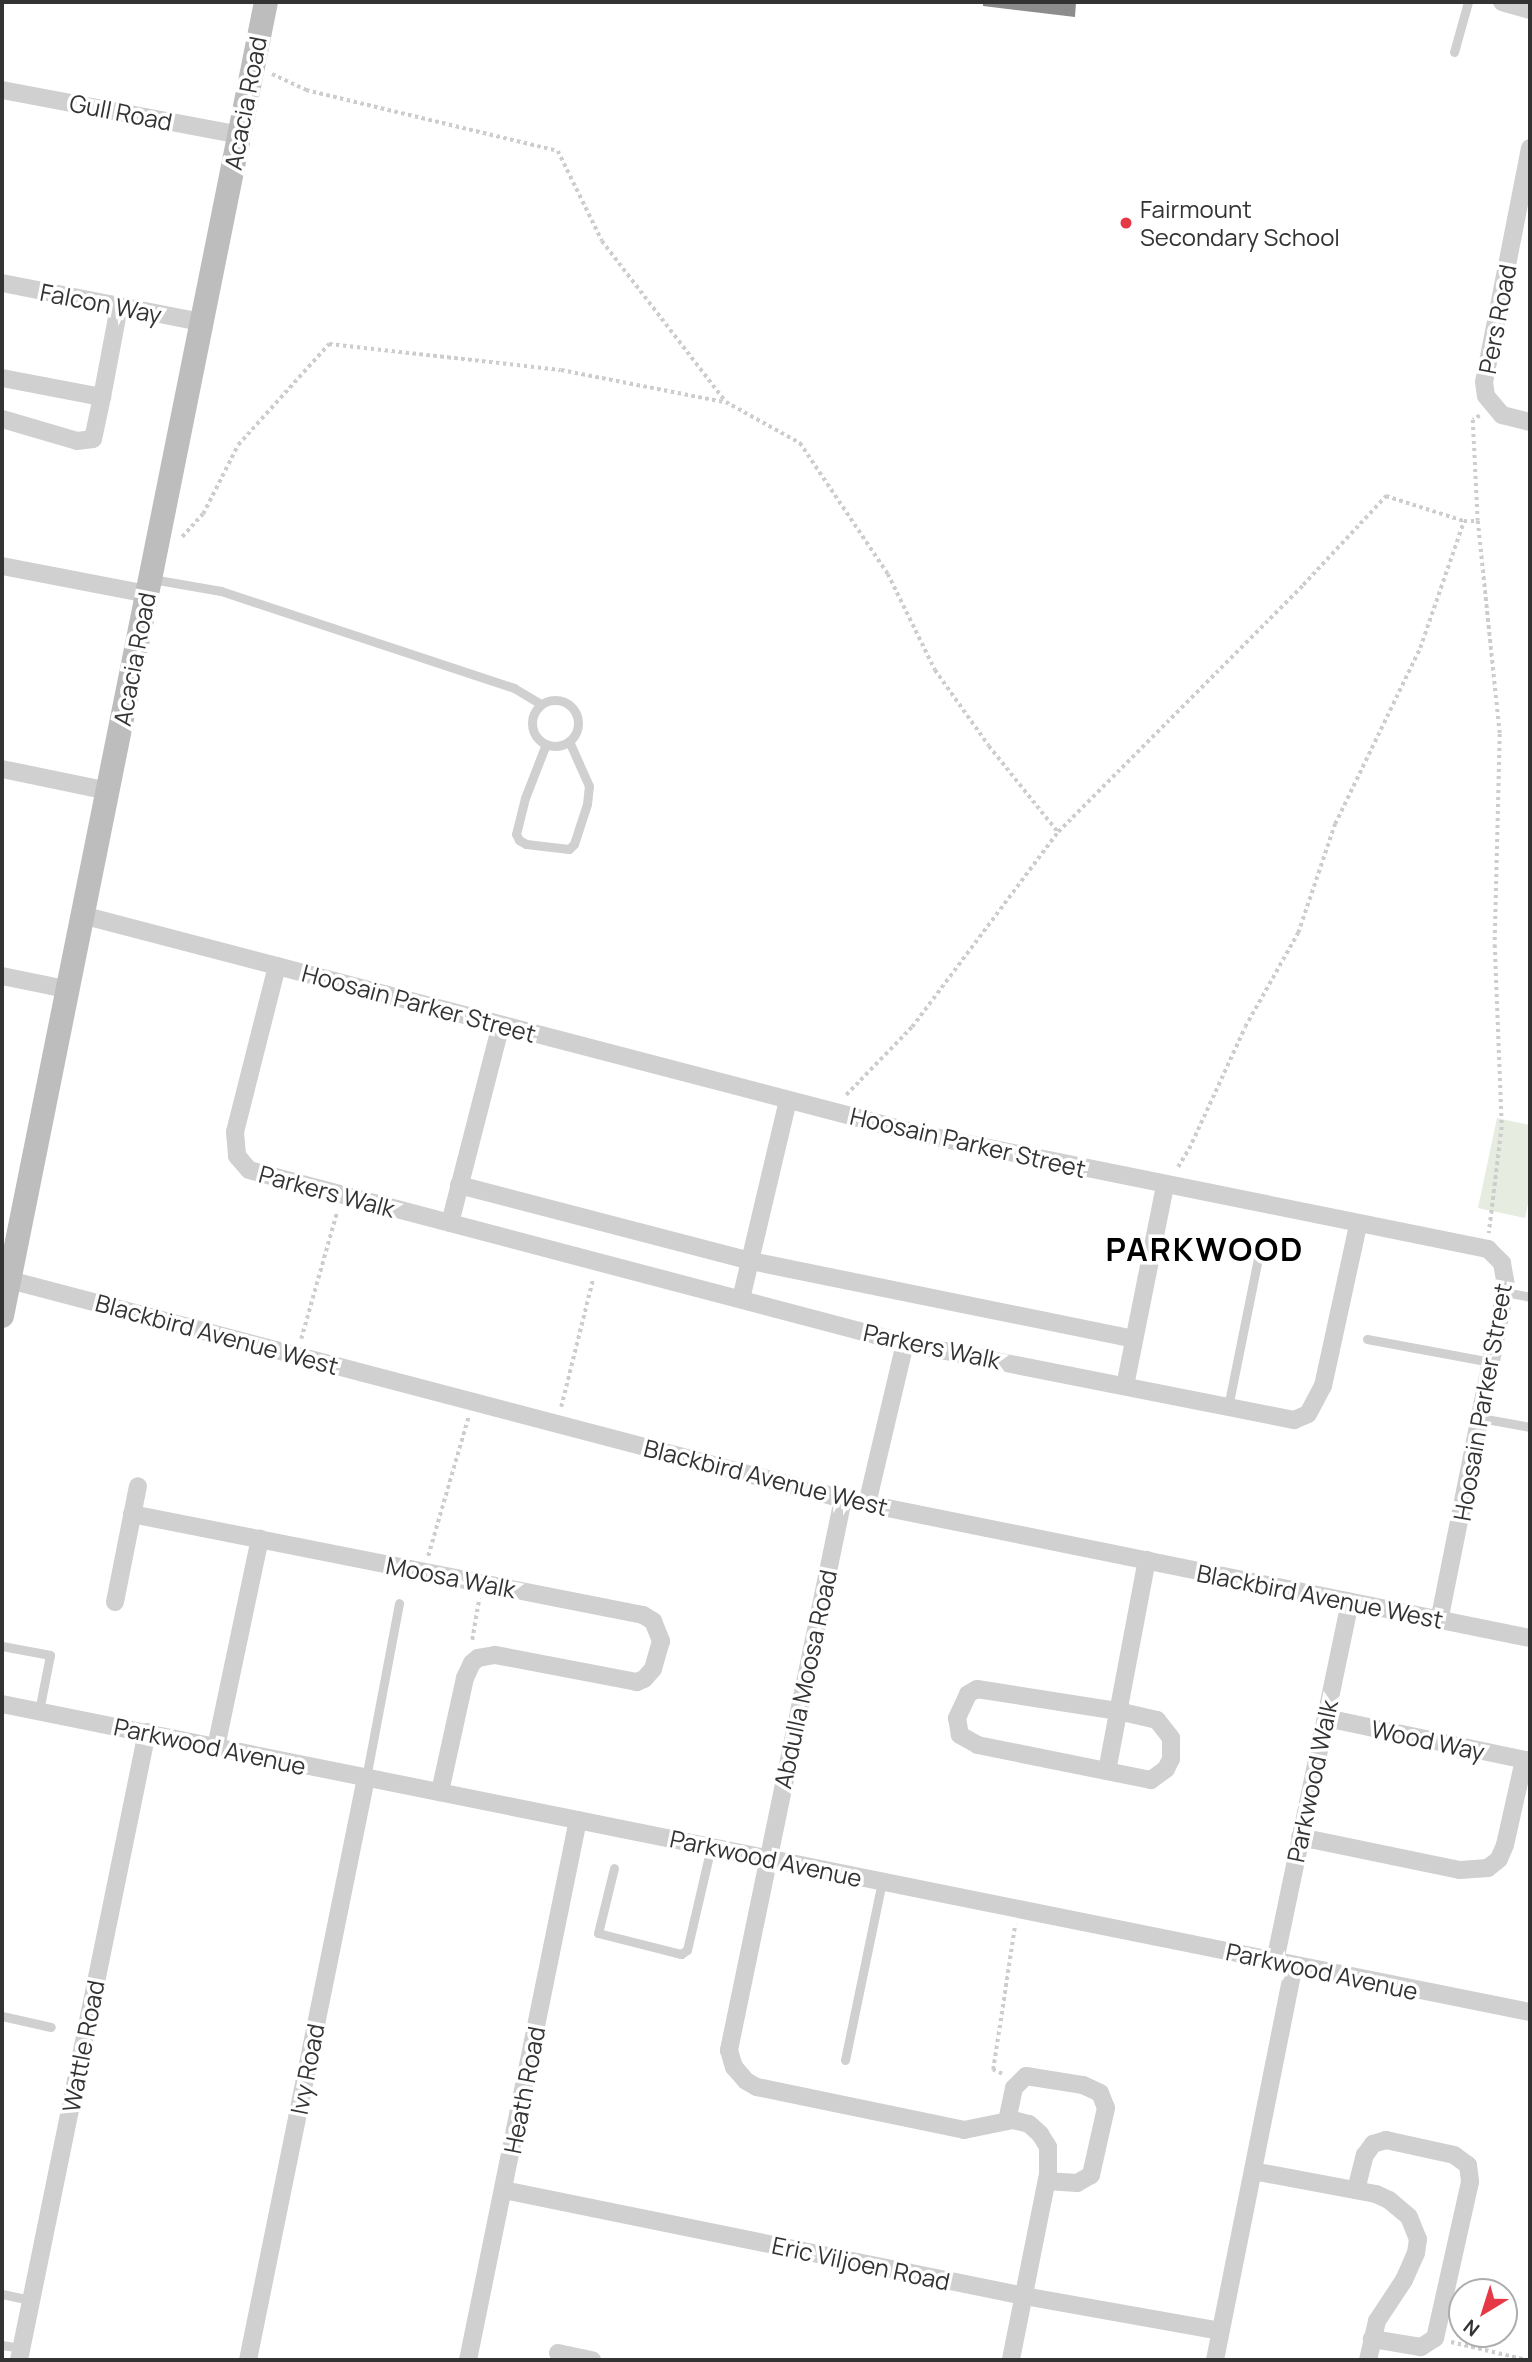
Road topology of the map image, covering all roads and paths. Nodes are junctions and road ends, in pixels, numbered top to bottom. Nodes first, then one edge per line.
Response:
1 (266, 2) edge
2 (1468, 2) edge
3 (1502, 2) edge
4 (1530, 10) edge
5 (1454, 52) dead end
6 (253, 66) junction
7 (2, 90) edge
8 (240, 135) junction
9 (1530, 148) edge
10 (1525, 213) edge
11 (2, 283) edge
12 (119, 307) junction
13 (200, 322) junction
14 (2, 378) edge
15 (102, 397) junction
16 (726, 402) junction
17 (1493, 407) junction
18 (2, 419) edge
19 (1530, 422) edge
20 (1464, 521) junction
21 (1478, 521) junction
22 (174, 542) dead end
23 (2, 566) edge
24 (149, 586) junction
25 (541, 704) junction
26 (569, 741) junction
27 (546, 744) junction
28 (2, 769) edge
29 (108, 791) junction
30 (1058, 832) junction
31 (82, 915) junction
32 (277, 966) junction
33 (2, 976) edge
34 (66, 989) junction
35 (501, 1024) junction
36 (788, 1100) junction
37 (833, 1111) junction
38 (459, 1185) junction
39 (1165, 1185) junction
40 (339, 1206) dead end
41 (450, 1223) junction
42 (1358, 1225) junction
43 (1488, 1249) junction
44 (1258, 1258) dead end
45 (751, 1261) junction
46 (598, 1262) junction
47 (6, 1279) edge
48 (1505, 1292) junction
49 (1530, 1297) edge
50 (741, 1299) junction
51 (2, 1316) edge
52 (1133, 1339) junction
53 (1367, 1339) dead end
54 (300, 1341) dead end
55 (905, 1343) junction
56 (1491, 1362) junction
57 (1125, 1386) junction
58 (1227, 1408) junction
59 (561, 1409) dead end
60 (469, 1413) dead end
61 (1480, 1418) junction
62 (1530, 1427) edge
63 (138, 1486) dead end
64 (843, 1499) junction
65 (867, 1504) junction
66 (132, 1514) junction
67 (260, 1539) junction
68 (1147, 1560) junction
69 (424, 1572) junction
70 (481, 1583) junction
71 (115, 1602) dead end
72 (399, 1602) dead end
73 (1350, 1602) junction
74 (1439, 1620) junction
75 (1530, 1638) edge
76 (2, 1646) edge
77 (472, 1663) junction
78 (2, 1704) edge
79 (39, 1711) junction
80 (1118, 1711) junction
81 (1326, 1718) junction
82 (147, 1732) junction
83 (216, 1747) junction
84 (1527, 1760) edge
85 (1107, 1771) junction
86 (366, 1778) junction
87 (440, 1792) junction
88 (578, 1820) junction
89 (1300, 1837) junction
90 (711, 1847) junction
91 (768, 1859) junction
92 (614, 1868) dead end
93 (882, 1882) junction
94 (1015, 1923) dead end
95 (1275, 1961) junction
96 (1294, 1965) junction
97 (1530, 2012) edge
98 (2, 2016) edge
99 (51, 2027) dead end
100 (845, 2060) dead end
101 (1019, 2081) junction
102 (1007, 2121) junction
103 (1252, 2171) junction
104 (1047, 2181) junction
105 (504, 2190) junction
106 (1356, 2190) junction
107 (2, 2294) edge
108 (1024, 2296) junction
109 (31, 2300) junction
110 (1220, 2331) junction
111 (1435, 2338) junction
112 (1372, 2339) junction
113 (2, 2344) edge
114 (558, 2353) dead end
115 (20, 2354) edge
116 (248, 2360) edge
117 (468, 2360) edge
118 (592, 2360) edge
119 (1011, 2360) edge
120 (1214, 2360) edge
121 (1368, 2360) edge
122 (1527, 2360) edge

1 - 6 street, Acacia Road
2 - 5 lane
3 - 4 street
6 - 8 street, Acacia Road
6 - 16 path
7 - 8 street, Gull Road
8 - 13 street, Acacia Road
9 - 10 street, Pers Road
10 - 17 street, Pers Road
11 - 12 street, Falcon Way
12 - 13 street, Falcon Way
12 - 15 street
13 - 24 street, Acacia Road
14 - 15 street
15 - 18 street
16 - 22 path
16 - 30 path
17 - 19 street, Pers Road
17 - 21 path
20 - 21 path
20 - 30 path
20 - 39 path
21 - 43 path
23 - 24 street
24 - 25 lane
24 - 29 street, Acacia Road
25 - 26 lane
25 - 27 lane
26 - 27 lane
26 - 27 lane
28 - 29 street
29 - 31 street, Acacia Road
30 - 37 path
31 - 32 street, Hoosain Parker Street
31 - 34 street, Acacia Road
32 - 35 street, Hoosain Parker Street
32 - 41 street, Parkers Walk
33 - 34 street
34 - 47 street, Acacia Road
35 - 36 street, Hoosain Parker Street
35 - 38 street
36 - 37 street, Hoosain Parker Street
36 - 45 street
37 - 39 street, Hoosain Parker Street
38 - 41 street
38 - 45 street, Parkers Walk
39 - 42 street, Hoosain Parker Street
39 - 52 street
40 - 54 path
41 - 46 street, Parkers Walk
42 - 43 street, Hoosain Parker Street
42 - 58 street, Parkers Walk
43 - 48 street, Hoosain Parker Street
44 - 58 lane
45 - 50 street
45 - 52 street, Parkers Walk
46 - 50 street, Parkers Walk
46 - 59 path
47 - 51 street, Acacia Road
47 - 64 street, Blackbird Avenue West
48 - 49 lane
48 - 56 street, Hoosain Parker Street
50 - 55 street, Parkers Walk
52 - 57 street
53 - 56 lane
55 - 57 street, Parkers Walk
55 - 65 street
56 - 61 street, Hoosain Parker Street
57 - 58 street, Parkers Walk
60 - 69 path
61 - 62 lane
61 - 74 street, Hoosain Parker Street
63 - 66 street
64 - 65 street, Blackbird Avenue West
64 - 91 street, Abdulla Moosa Road
65 - 68 street, Blackbird Avenue West
66 - 67 street, Moosa Walk
66 - 71 street
67 - 69 street, Moosa Walk
67 - 83 street
68 - 73 street, Blackbird Avenue West
68 - 80 street
69 - 70 street, Moosa Walk
70 - 77 path
70 - 77 street, Moosa Walk
72 - 86 lane
73 - 74 street, Blackbird Avenue West
73 - 81 street, Parkwood Walk
74 - 75 street, Blackbird Avenue West
76 - 79 lane
77 - 87 street
78 - 79 street, Parkwood Avenue
79 - 82 street, Parkwood Avenue
80 - 85 street
80 - 85 street
80 - 85 street
81 - 84 street, Wood Way
81 - 89 street, Parkwood Walk
82 - 83 street, Parkwood Avenue
82 - 109 street, Wattle Road
83 - 86 street, Parkwood Avenue
84 - 89 street
86 - 87 street, Parkwood Avenue
86 - 116 street, Ivy Road
87 - 88 street, Parkwood Avenue
88 - 90 street, Parkwood Avenue
88 - 105 street, Heath Road
89 - 95 street, Parkwood Walk
90 - 91 street, Parkwood Avenue
90 - 92 lane
91 - 93 street, Parkwood Avenue
91 - 102 street, Abdulla Moosa Road
93 - 95 street, Parkwood Avenue
93 - 100 lane
94 - 101 path
95 - 96 street, Parkwood Avenue
96 - 97 street, Parkwood Avenue
96 - 103 street
98 - 99 lane
101 - 102 street
101 - 104 street
102 - 104 street
103 - 106 street
103 - 110 street
104 - 108 street
105 - 108 street, Eric Viljoen Road
105 - 117 street, Heath Road
106 - 111 street
106 - 112 street
107 - 109 lane
108 - 110 street, Eric Viljoen Road
108 - 119 street
109 - 115 street, Wattle Road
110 - 120 street
111 - 112 street
111 - 122 path
112 - 121 street
113 - 115 lane
114 - 118 street

